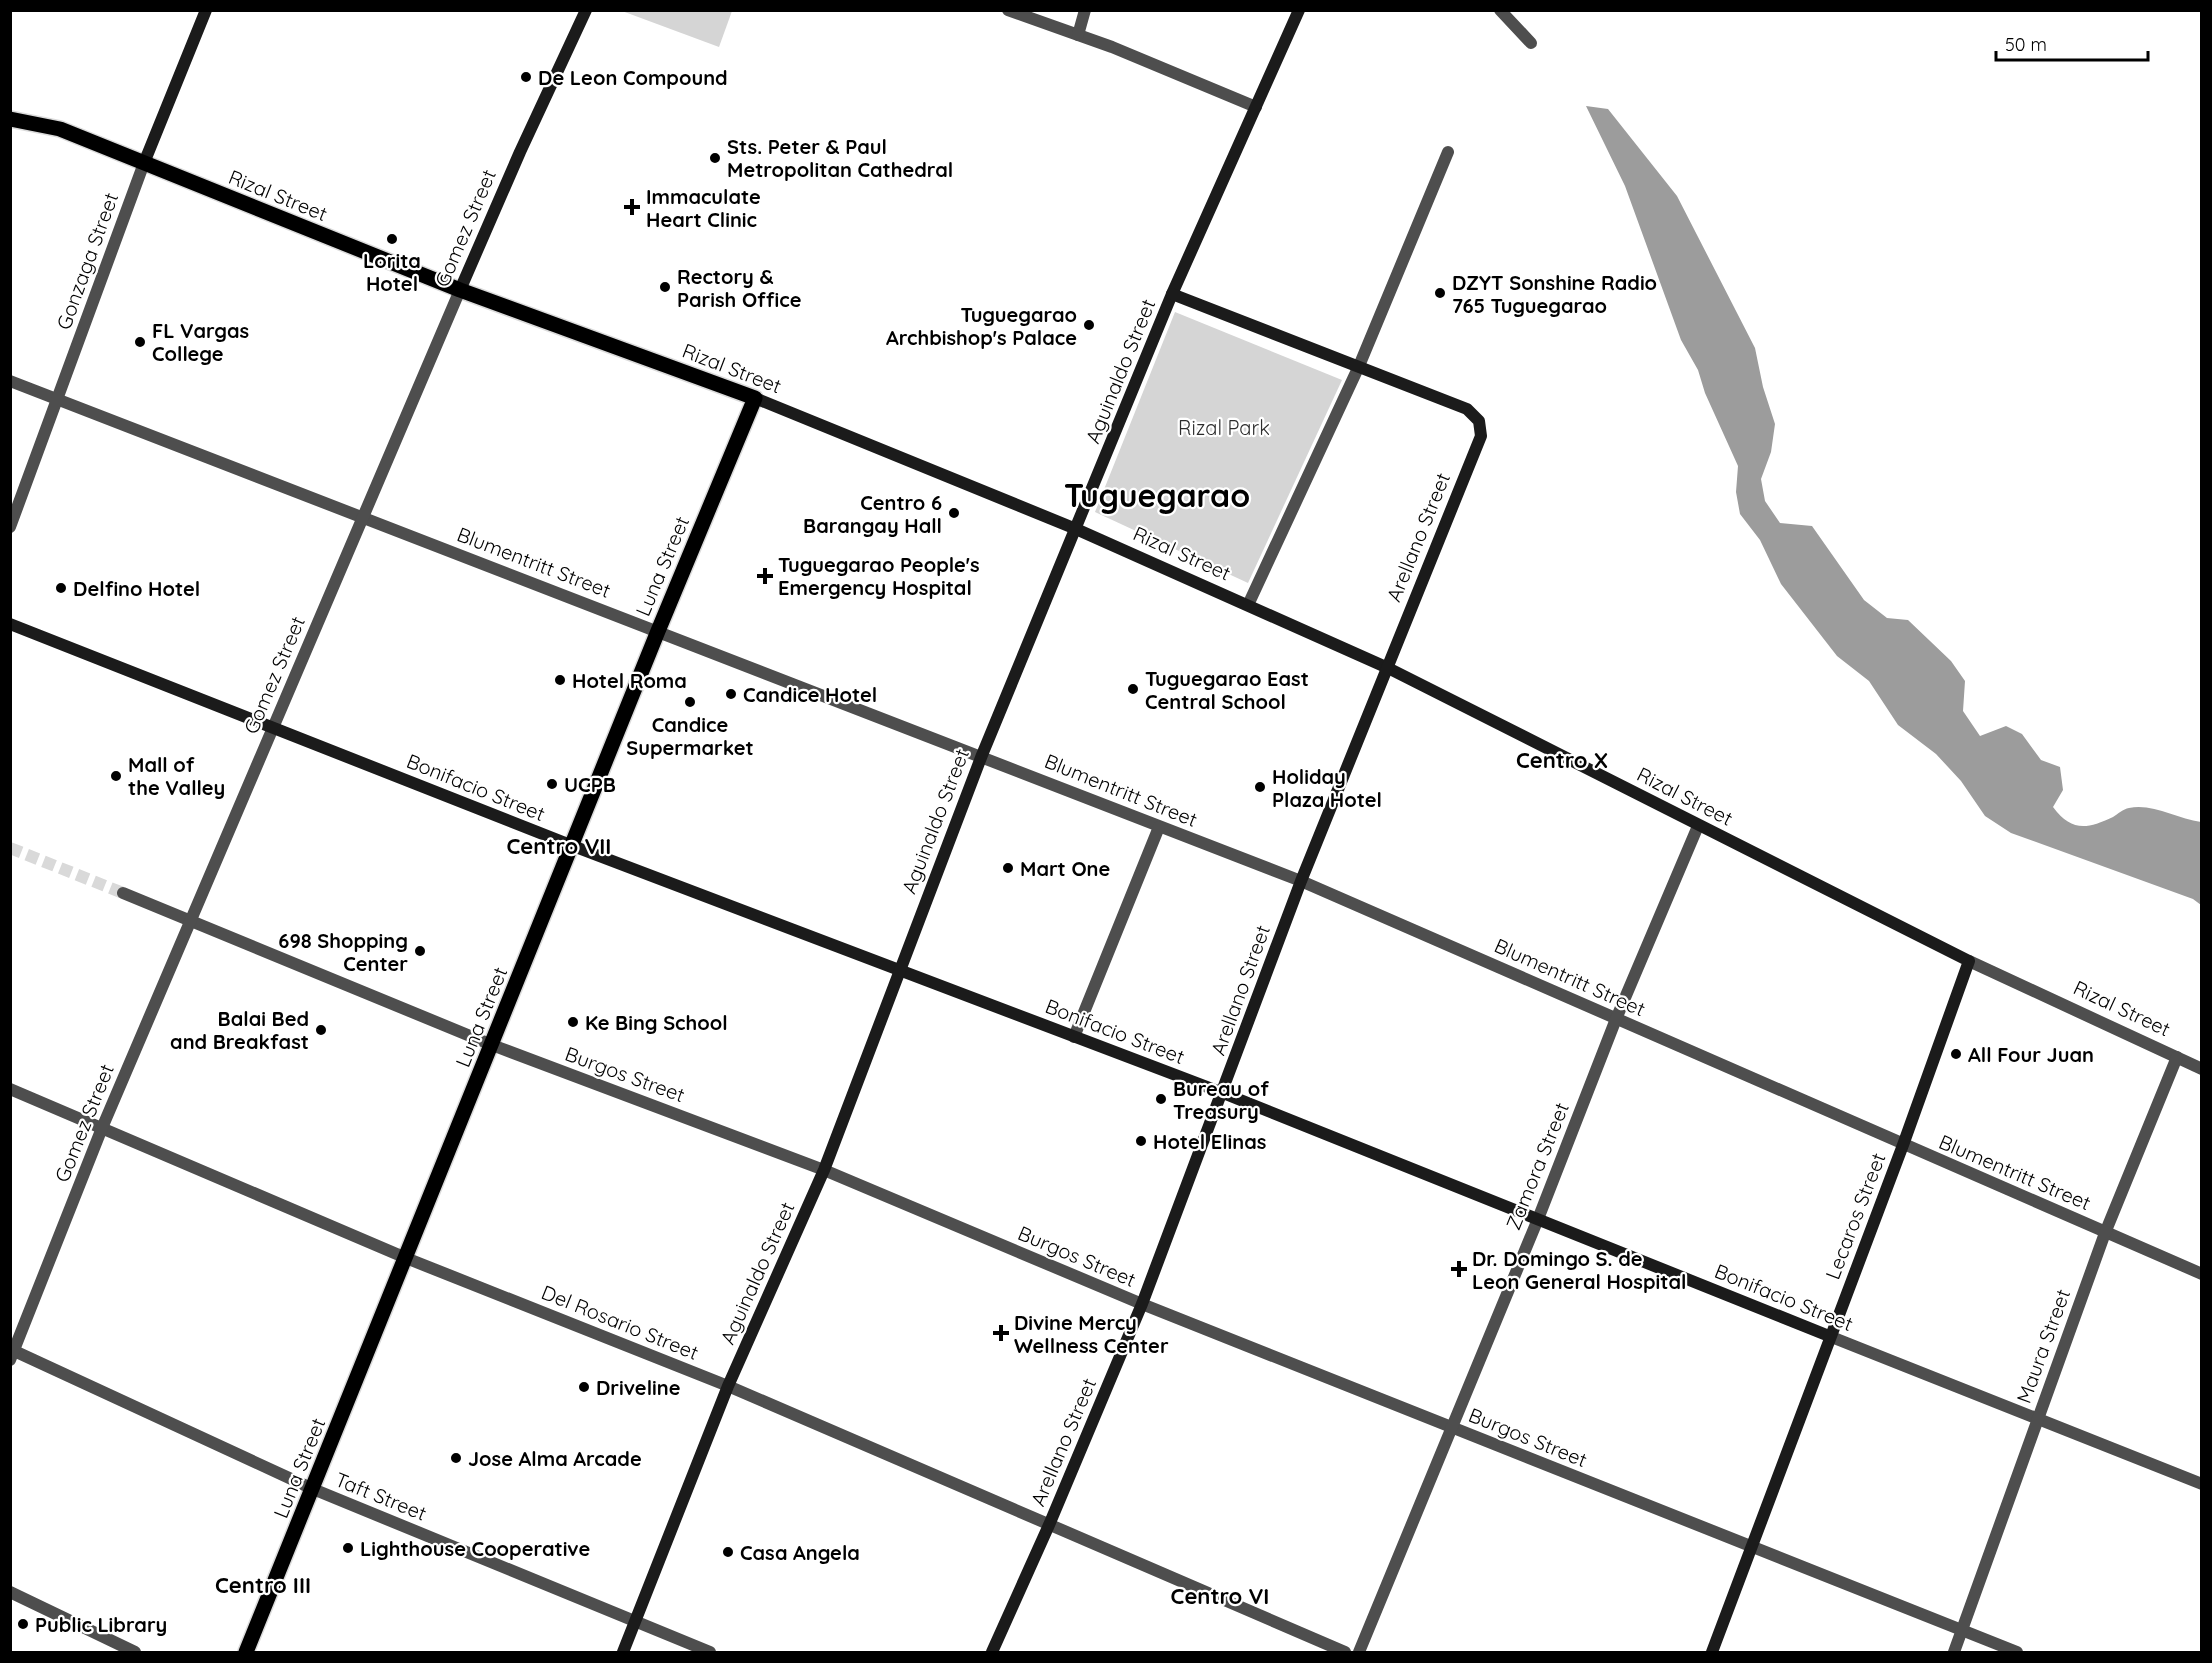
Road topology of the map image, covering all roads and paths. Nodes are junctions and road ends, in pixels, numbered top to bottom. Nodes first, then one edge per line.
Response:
1 (206, 10) edge
2 (586, 10) edge
3 (1008, 10) edge
4 (1085, 10) edge
5 (1299, 10) edge
6 (1500, 10) edge
7 (1078, 35) junction
8 (1531, 44) dead end
9 (1256, 107) junction
10 (10, 119) edge
11 (1448, 152) dead end
12 (144, 163) junction
13 (460, 290) junction
14 (1172, 294) junction
15 (1359, 366) junction
16 (10, 381) edge
17 (755, 398) junction
18 (58, 399) junction
19 (363, 516) junction
20 (10, 527) edge
21 (1076, 529) junction
22 (1248, 605) junction
23 (10, 624) edge
24 (658, 631) junction
25 (1388, 668) junction
26 (274, 727) junction
27 (982, 756) junction
28 (1698, 826) junction
29 (1159, 827) junction
30 (573, 846) junction
31 (1301, 881) junction
32 (123, 893) tunnel mouth
33 (192, 921) junction
34 (1969, 962) junction
35 (898, 969) junction
36 (1616, 1019) junction
37 (1074, 1037) junction
38 (492, 1045) junction
39 (2177, 1057) junction
40 (2202, 1068) edge
41 (10, 1089) edge
42 (1223, 1093) junction
43 (102, 1128) junction
44 (1903, 1145) junction
45 (824, 1170) junction
46 (1538, 1219) junction
47 (2105, 1233) junction
48 (406, 1258) junction
49 (2202, 1274) edge
50 (1142, 1304) junction
51 (1829, 1336) junction
52 (12, 1354) edge
53 (728, 1386) junction
54 (2037, 1420) junction
55 (1452, 1427) junction
56 (2202, 1484) edge
57 (313, 1489) junction
58 (1049, 1525) junction
59 (1752, 1548) junction
60 (10, 1592) edge
61 (636, 1620) junction
62 (1962, 1632) junction
63 (135, 1653) edge
64 (246, 1653) edge
65 (623, 1653) edge
66 (710, 1653) edge
67 (992, 1653) edge
68 (1345, 1653) edge
69 (1359, 1653) edge
70 (1712, 1653) edge
71 (1954, 1653) edge
72 (2017, 1653) edge

1 - 12 street, Gonzaga Street
2 - 13 street, Gomez Street
3 - 7 street
4 - 7 street
5 - 9 street, Aguinaldo Street
6 - 8 street
7 - 9 street
9 - 14 street, Aguinaldo Street
10 - 12 main road, Rizal Street
11 - 15 street
12 - 13 main road, Rizal Street
12 - 18 street, Gonzaga Street
13 - 17 main road, Rizal Street
13 - 19 street, Gomez Street
14 - 15 street
14 - 21 street, Aguinaldo Street
15 - 22 street
15 - 25 street, Arellano Street
16 - 18 street, Blumentritt Street
17 - 21 street, Rizal Street
17 - 24 main road, Luna Street
18 - 19 street, Blumentritt Street
18 - 20 street, Gonzaga Street
19 - 24 street, Blumentritt Street
19 - 26 street, Gomez Street
21 - 22 street, Rizal Street
21 - 27 street, Aguinaldo Street
22 - 25 street, Rizal Street
23 - 26 street, Bonifacio Street
24 - 27 street, Blumentritt Street
24 - 30 main road, Luna Street
25 - 28 street, Rizal Street
25 - 31 street, Arellano Street
26 - 30 street, Bonifacio Street
26 - 33 street, Gomez Street
27 - 29 street, Blumentritt Street
27 - 35 street, Aguinaldo Street
28 - 34 street, Rizal Street
28 - 36 street, Zamora Street
29 - 31 street, Blumentritt Street
29 - 37 street
30 - 35 street, Bonifacio Street
30 - 38 main road, Luna Street
31 - 36 street, Blumentritt Street
31 - 42 street, Arellano Street
32 - 33 street, Burgos Street
33 - 38 street, Burgos Street
33 - 43 street, Gomez Street
34 - 39 street, Rizal Street
34 - 44 street, Lecaros Street
35 - 37 street, Bonifacio Street
35 - 45 street, Aguinaldo Street
36 - 44 street, Blumentritt Street
36 - 46 street, Zamora Street
37 - 42 street, Bonifacio Street
38 - 45 street, Burgos Street
38 - 48 main road, Luna Street
39 - 40 street, Rizal Street
39 - 47 street, Maura Street
41 - 43 street, Del Rosario Street
42 - 46 street, Bonifacio Street
42 - 50 street, Arellano Street
43 - 48 street, Del Rosario Street
43 - 52 street, Gomez Street
44 - 47 street, Blumentritt Street
44 - 51 street, Lecaros Street
45 - 50 street, Burgos Street
45 - 53 street, Aguinaldo Street
46 - 51 street, Bonifacio Street
46 - 55 street, Zamora Street
47 - 49 street, Blumentritt Street
47 - 54 street, Maura Street
48 - 53 street, Del Rosario Street
48 - 57 main road, Luna Street
50 - 55 street, Burgos Street
50 - 58 street, Arellano Street
51 - 54 street, Bonifacio Street
51 - 59 street, Lecaros Street
52 - 57 street, Taft Street
53 - 58 street, Del Rosario Street
53 - 61 street, Aguinaldo Street
54 - 56 street, Bonifacio Street
54 - 62 street, Maura Street
55 - 59 street, Burgos Street
55 - 69 street, Zamora Street
57 - 61 street, Taft Street
57 - 64 main road, Luna Street
58 - 67 street, Arellano Street
58 - 68 street, Del Rosario Street
59 - 62 street, Burgos Street
59 - 70 street, Lecaros Street
60 - 63 street
61 - 65 street, Aguinaldo Street
61 - 66 street, Taft Street
62 - 71 street, Maura Street
62 - 72 street, Burgos Street

